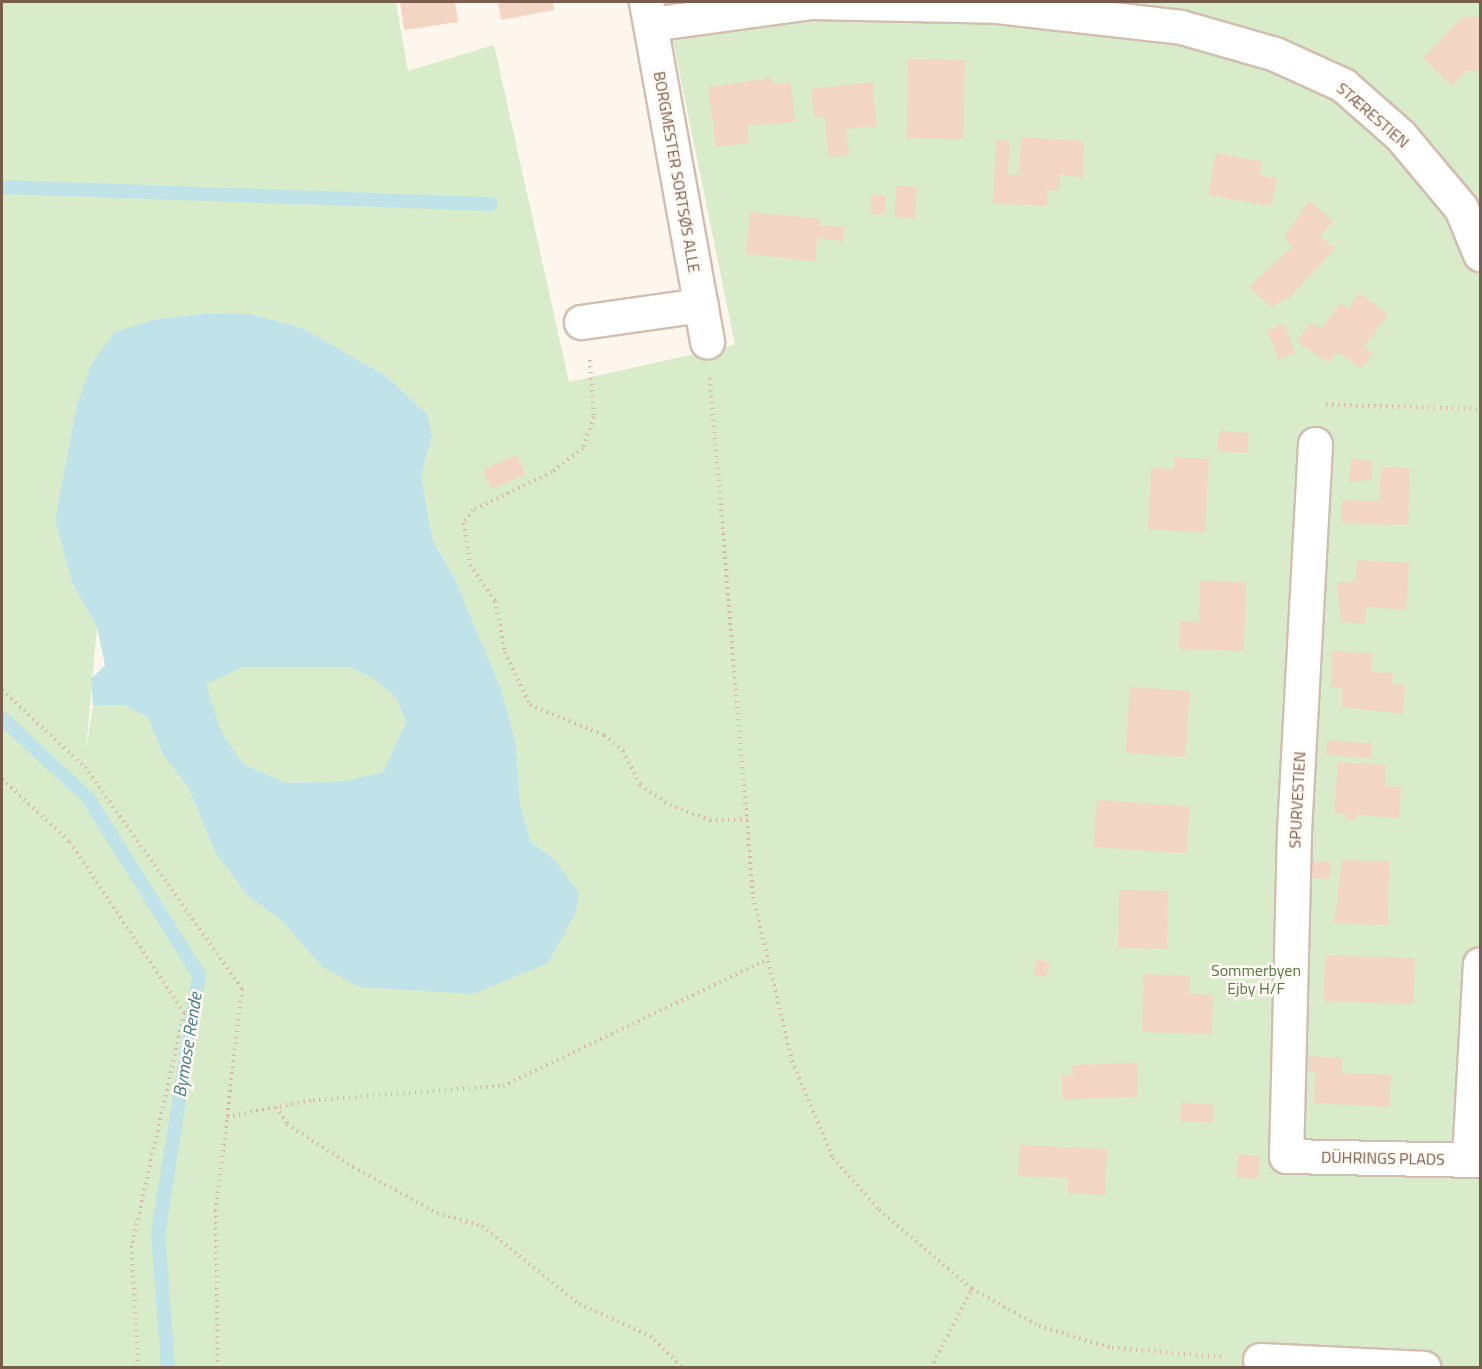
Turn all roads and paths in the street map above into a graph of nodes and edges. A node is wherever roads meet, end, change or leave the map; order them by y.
1 (649, 13) edge
2 (1480, 254) edge
3 (701, 305) junction
4 (581, 322) joint
5 (707, 342) joint
6 (1480, 409) edge
7 (1315, 444) joint
8 (2, 690) edge
9 (2, 779) edge
10 (747, 819) junction
11 (768, 959) junction
12 (1480, 964) edge
13 (276, 1107) junction
14 (227, 1117) junction
15 (1286, 1156) joint
16 (1475, 1159) edge
17 (972, 1289) junction
18 (1260, 1360) joint
19 (138, 1368) edge
20 (218, 1368) edge
21 (684, 1368) edge
22 (931, 1368) edge
23 (1424, 1368) edge

1 - 2 lane, STÆRESTIEN
1 - 3 lane, BORGMESTER SORTSØS ALLE
3 - 4 lane
3 - 5 lane, BORGMESTER SORTSØS ALLE
4 - 10 path
5 - 10 path
6 - 7 path
7 - 15 lane, SPURVESTIEN
8 - 14 path
9 - 19 path
10 - 11 path
11 - 13 path
11 - 17 path
12 - 16 lane
13 - 14 path
13 - 21 path
14 - 20 path
15 - 16 lane, DÜHRINGS PLADS
17 - 18 path
17 - 22 path
18 - 23 lane

